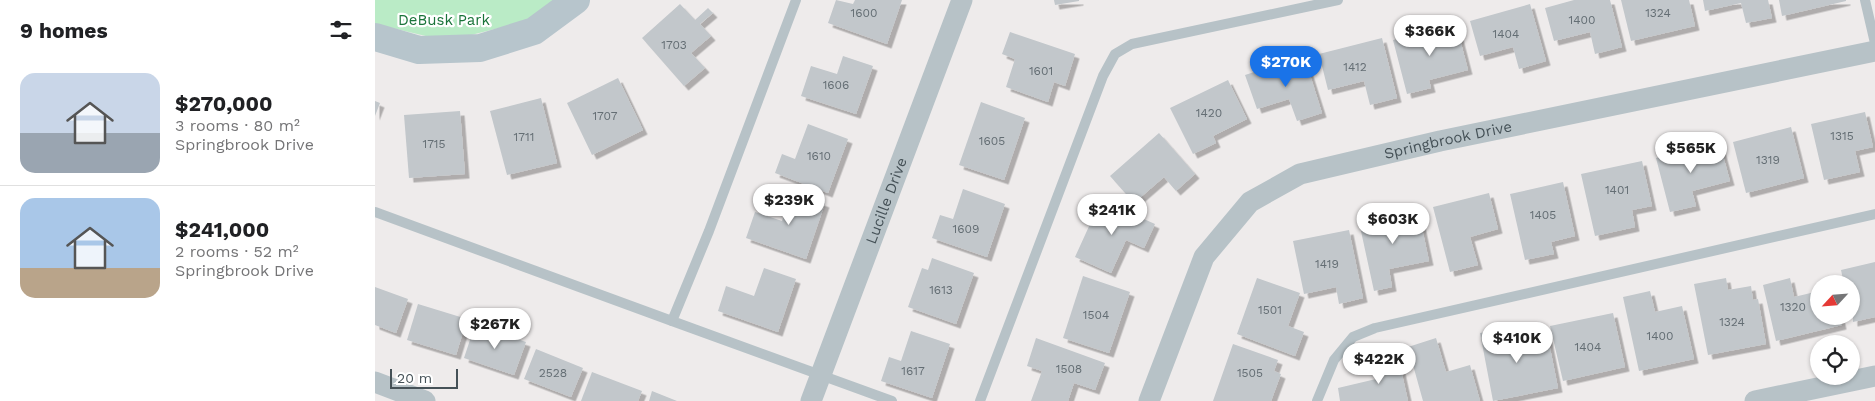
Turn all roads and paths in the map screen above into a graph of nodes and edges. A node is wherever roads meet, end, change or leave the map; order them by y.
1 (576, 0) edge
2 (796, 0) edge
3 (963, 0) edge
4 (1339, 0) edge
5 (1865, 0) edge
6 (375, 37) edge
7 (1875, 43) edge
8 (1875, 51) edge
9 (375, 212) edge
10 (1875, 214) edge
11 (672, 321) junction
12 (821, 375) junction
13 (1875, 376) edge
14 (375, 382) edge
15 (425, 401) edge
16 (811, 401) edge
17 (893, 401) edge
18 (980, 401) edge
19 (1149, 401) edge
20 (1317, 401) edge
21 (1755, 401) edge

1 - 6 street
2 - 11 lane
3 - 12 street, Lucille Drive
4 - 18 lane
5 - 7 lane
8 - 19 street, Springbrook Drive
9 - 11 lane
10 - 20 lane
11 - 12 lane
12 - 16 street, Lucille Drive
12 - 17 lane
13 - 21 street
14 - 15 street

